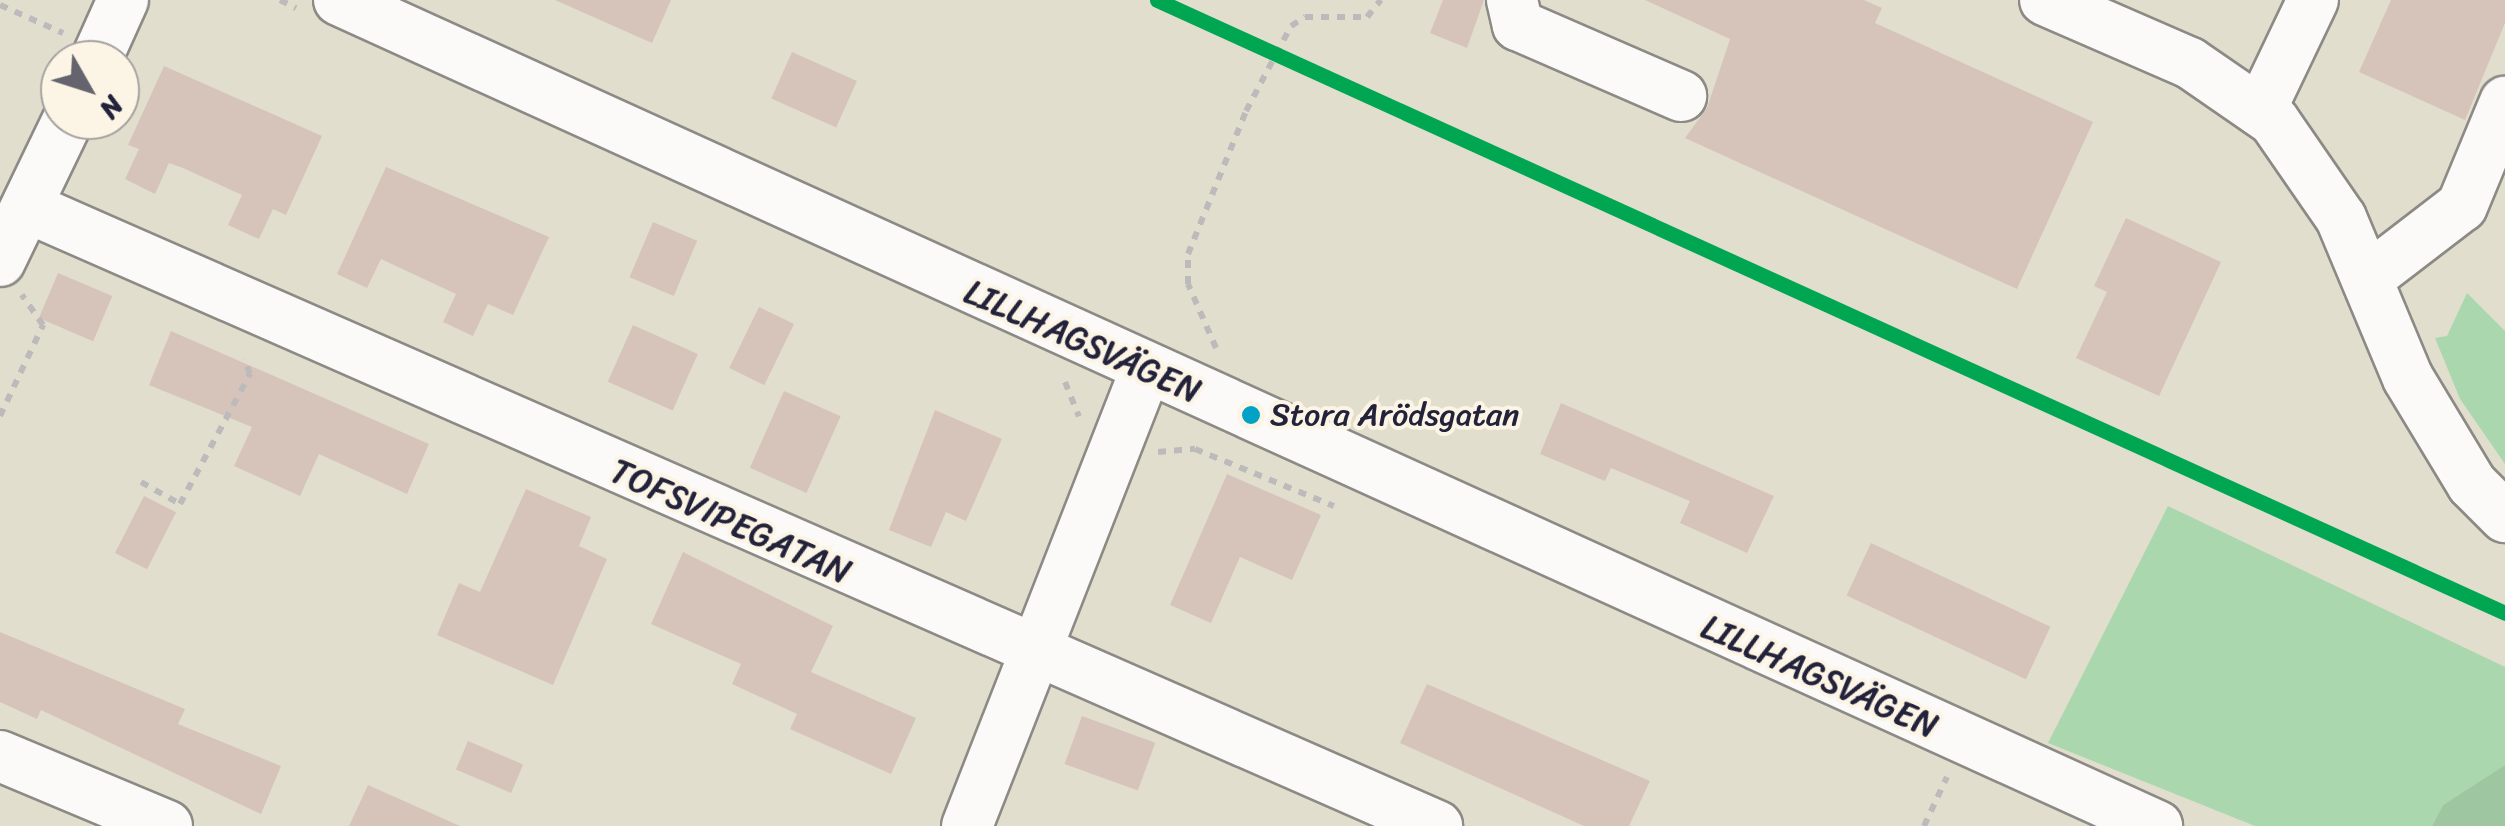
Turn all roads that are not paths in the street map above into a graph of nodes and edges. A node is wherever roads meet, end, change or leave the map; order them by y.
1 (123, 0) edge
2 (339, 0) edge
3 (1512, 0) edge
4 (2044, 0) edge
5 (2314, 0) edge
6 (105, 40) edge
7 (1681, 96) dead end
8 (2505, 102) edge
9 (2260, 111) junction
10 (59, 140) edge
11 (29, 208) junction
12 (5, 273) edge
13 (2368, 278) junction
14 (1146, 370) junction
15 (2505, 517) edge
16 (1028, 653) junction
17 (0, 756) edge
18 (167, 826) edge
19 (967, 826) edge
20 (1437, 826) edge
21 (2157, 826) edge

1 - 6 street
2 - 14 street, LILLHAGSVÄGEN
3 - 7 street
4 - 9 street
5 - 9 street
8 - 13 street
9 - 13 street
10 - 11 street
11 - 12 street
11 - 16 street, TOFSVIPEGATAN
13 - 15 street
14 - 16 street
14 - 21 street, LILLHAGSVÄGEN
16 - 19 street
16 - 20 street, TOFSVIPEGATAN
17 - 18 street

